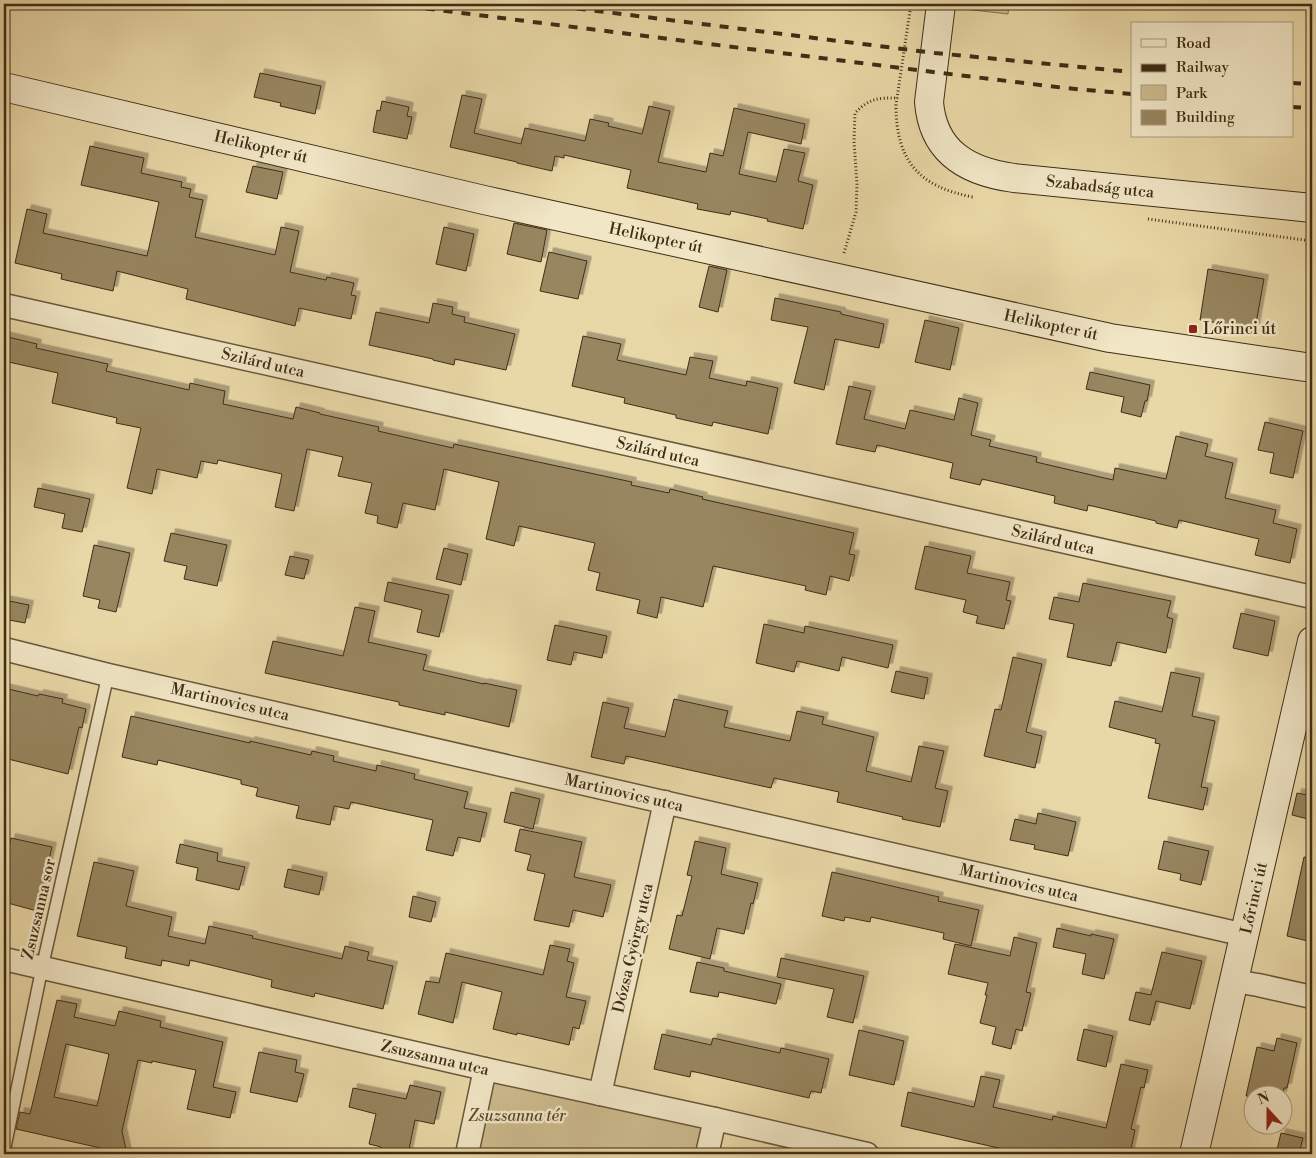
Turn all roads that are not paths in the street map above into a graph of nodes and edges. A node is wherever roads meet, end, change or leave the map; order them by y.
1 (941, 4) edge
2 (4, 87) edge
3 (1306, 210) edge
4 (4, 305) edge
5 (1312, 368) edge
6 (1312, 597) edge
7 (1312, 641) edge
8 (4, 649) edge
9 (108, 675) junction
10 (665, 802) junction
11 (1245, 934) junction
12 (4, 959) edge
13 (42, 968) junction
14 (1234, 981) junction
15 (1312, 997) edge
16 (485, 1069) junction
17 (600, 1094) junction
18 (715, 1119) junction
19 (4, 1152) edge
20 (466, 1154) edge
21 (707, 1154) edge
22 (867, 1154) edge
23 (1194, 1154) edge

1 - 3 street, Szabadság utca
2 - 5 street, Helikopter út
4 - 6 street, Szilárd utca
7 - 11 street, Lőrinci út
8 - 9 street, Martinovics utca
9 - 10 street, Martinovics utca
9 - 13 lane, Zsuzsanna sor
10 - 11 street, Martinovics utca
10 - 17 street, Dózsa György utca
11 - 14 street, Lőrinci út
12 - 13 street, Zsuzsanna utca
13 - 16 street, Zsuzsanna utca
13 - 19 lane, Zsuzsanna sor
14 - 15 street
14 - 23 street, Lőrinci út
16 - 17 street, Zsuzsanna utca
16 - 20 street
17 - 18 street, Zsuzsanna utca
18 - 21 street
18 - 22 street, Zsuzsanna utca

